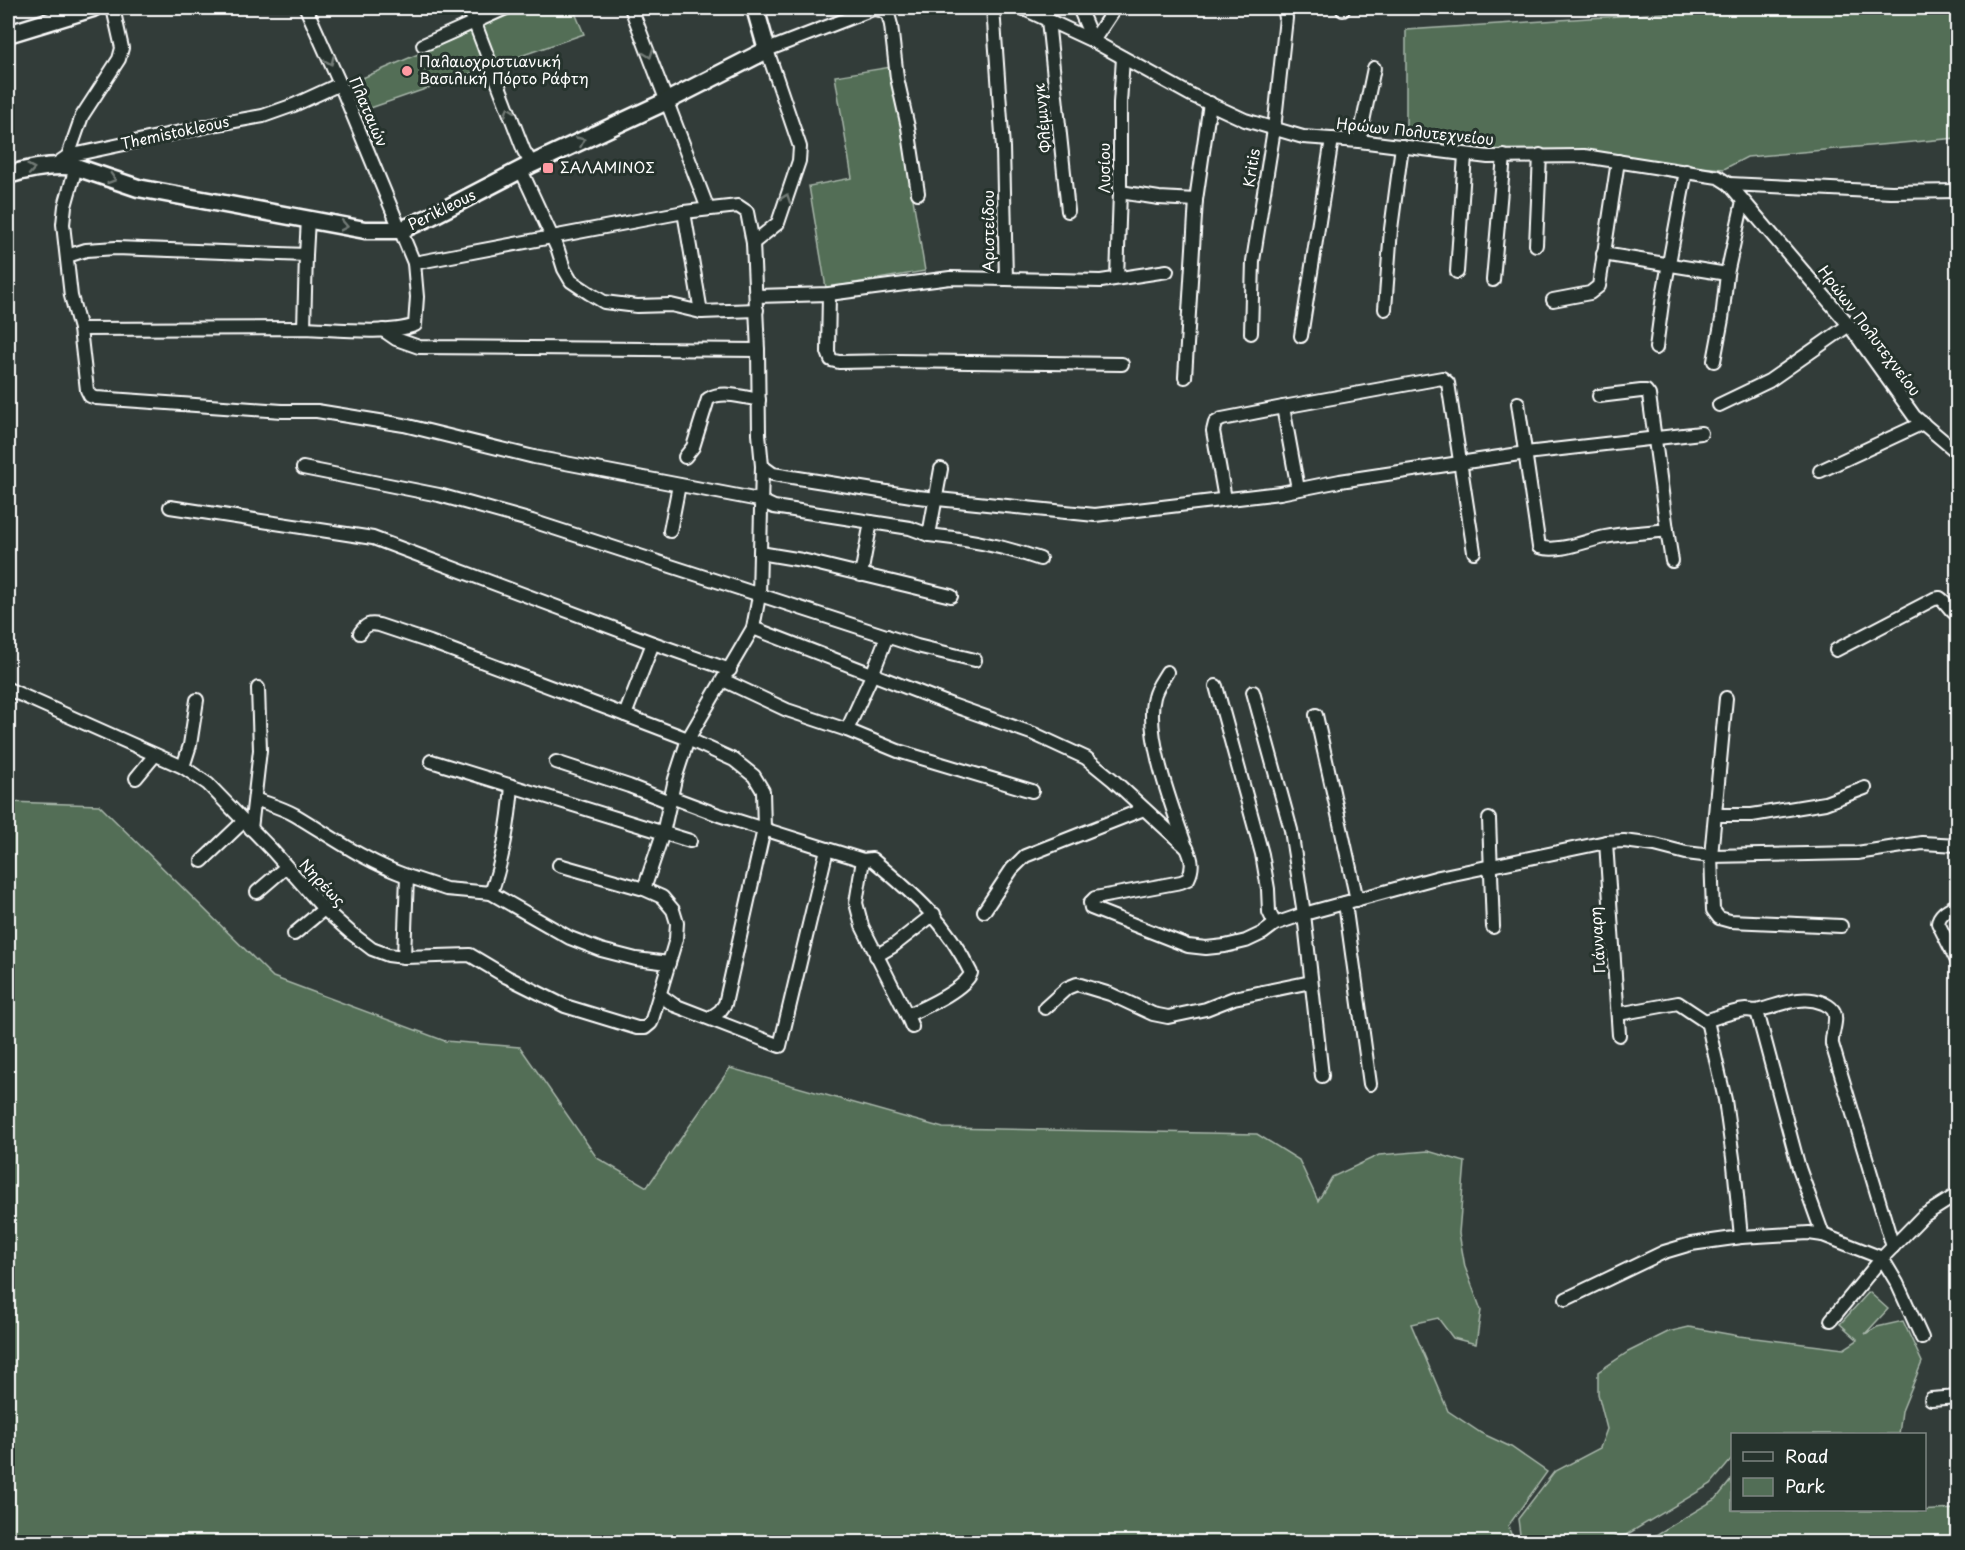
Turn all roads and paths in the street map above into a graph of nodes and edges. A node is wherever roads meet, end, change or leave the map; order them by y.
1 (93, 8) edge
2 (113, 8) edge
3 (306, 8) edge
4 (469, 8) edge
5 (506, 8) edge
6 (631, 8) edge
7 (755, 8) edge
8 (993, 8) edge
9 (1022, 8) edge
10 (1079, 8) edge
11 (1115, 8) edge
12 (1284, 8) edge
13 (1048, 20) junction
14 (476, 22) junction
15 (8, 34) edge
16 (1092, 41) junction
17 (423, 45) dead end
18 (767, 50) junction
19 (1123, 58) junction
20 (1374, 68) dead end
21 (340, 84) junction
22 (667, 101) junction
23 (1210, 103) junction
24 (1274, 129) junction
25 (1332, 139) junction
26 (1359, 141) junction
27 (1402, 146) junction
28 (1465, 155) junction
29 (1540, 155) junction
30 (1504, 156) junction
31 (1618, 161) junction
32 (66, 163) junction
33 (527, 167) junction
34 (1686, 171) junction
35 (8, 175) edge
36 (1729, 184) junction
37 (1120, 192) junction
38 (1958, 192) edge
39 (918, 193) dead end
40 (1196, 200) junction
41 (1743, 201) junction
42 (708, 209) junction
43 (684, 212) junction
44 (1068, 212) dead end
45 (308, 219) junction
46 (401, 230) junction
47 (553, 237) junction
48 (753, 243) junction
49 (1536, 245) dead end
50 (1603, 254) junction
51 (306, 255) junction
52 (68, 256) junction
53 (414, 263) junction
54 (1668, 265) junction
55 (1167, 271) dead end
56 (1457, 272) dead end
57 (1727, 274) junction
58 (1117, 278) junction
59 (1006, 279) junction
60 (1493, 280) dead end
61 (829, 294) junction
62 (757, 296) junction
63 (1553, 300) dead end
64 (1384, 309) dead end
65 (757, 310) junction
66 (701, 312) junction
67 (1849, 325) junction
68 (304, 328) junction
69 (80, 329) junction
70 (383, 330) junction
71 (1251, 333) dead end
72 (1301, 336) dead end
73 (1656, 348) dead end
74 (758, 350) junction
75 (1714, 361) dead end
76 (1122, 364) dead end
77 (1185, 377) dead end
78 (1599, 396) dead end
79 (759, 400) junction
80 (1518, 403) dead end
81 (1719, 405) dead end
82 (1283, 407) junction
83 (1923, 423) junction
84 (1701, 433) dead end
85 (1654, 438) junction
86 (1526, 453) junction
87 (1958, 453) edge
88 (685, 456) dead end
89 (1460, 464) junction
90 (762, 466) junction
91 (303, 468) dead end
92 (941, 469) dead end
93 (1820, 471) dead end
94 (679, 485) junction
95 (1298, 489) junction
96 (934, 499) junction
97 (1225, 499) junction
98 (759, 500) junction
99 (170, 507) dead end
100 (871, 522) junction
101 (1667, 530) junction
102 (670, 531) dead end
103 (929, 535) junction
104 (1474, 552) dead end
105 (760, 553) junction
106 (1040, 559) dead end
107 (1672, 561) dead end
108 (861, 575) junction
109 (759, 596) junction
110 (951, 596) dead end
111 (1958, 615) edge
112 (753, 628) junction
113 (360, 633) dead end
114 (887, 636) junction
115 (653, 643) junction
116 (1836, 650) dead end
117 (975, 660) dead end
118 (1167, 672) dead end
119 (727, 675) junction
120 (872, 675) junction
121 (1216, 686) dead end
122 (258, 688) dead end
123 (8, 689) edge
124 (1253, 692) dead end
125 (1726, 698) dead end
126 (197, 700) dead end
127 (626, 715) junction
128 (1316, 715) dead end
129 (847, 730) junction
130 (688, 739) junction
131 (155, 755) junction
132 (432, 761) dead end
133 (556, 762) dead end
134 (183, 767) junction
135 (136, 778) dead end
136 (512, 786) junction
137 (1865, 788) dead end
138 (1032, 791) dead end
139 (255, 799) junction
140 (671, 800) junction
141 (1144, 809) junction
142 (1714, 815) junction
143 (1489, 819) dead end
144 (248, 825) junction
145 (764, 829) junction
146 (663, 833) junction
147 (690, 841) dead end
148 (1606, 842) junction
149 (1958, 845) edge
150 (1187, 848) junction
151 (827, 849) junction
152 (1711, 856) junction
153 (863, 860) junction
154 (202, 861) dead end
155 (559, 865) dead end
156 (1489, 866) junction
157 (286, 867) junction
158 (407, 876) junction
159 (644, 890) junction
160 (257, 892) dead end
161 (491, 892) junction
162 (1351, 902) junction
163 (1958, 904) edge
164 (324, 909) junction
165 (984, 911) dead end
166 (934, 914) junction
167 (1304, 914) junction
168 (1275, 924) junction
169 (1841, 926) dead end
170 (1493, 927) dead end
171 (294, 934) dead end
172 (876, 956) junction
173 (404, 957) junction
174 (669, 963) junction
175 (1958, 963) edge
176 (1311, 982) junction
177 (660, 995) junction
178 (1045, 1008) dead end
179 (1757, 1011) junction
180 (906, 1013) junction
181 (1618, 1014) junction
182 (710, 1018) junction
183 (1705, 1021) junction
184 (912, 1028) dead end
185 (1619, 1035) dead end
186 (1322, 1076) dead end
187 (1370, 1084) dead end
188 (1958, 1194) edge
189 (1823, 1235) junction
190 (1741, 1237) junction
191 (1893, 1247) junction
192 (1882, 1258) junction
193 (1566, 1299) dead end
194 (1831, 1320) dead end
195 (1922, 1338) dead end
196 (1958, 1397) edge
197 (1931, 1399) dead end

1 - 15 main road
2 - 32 street
3 -> 21 street, Πλαταιών
4 - 14 street
5 - 14 street
6 -> 22 street
7 - 18 main road
8 - 59 street, Αριστείδου
9 - 13 street, Ηρώων Πολυτεχνείου
10 - 16 street
11 - 16 street
12 - 24 street, Kritis
13 - 16 street, Ηρώων Πολυτεχνείου
13 - 44 street, Φλέμινγκ
14 - 17 street
33 -> 14 street
16 - 19 street, Ηρώων Πολυτεχνείου
18 - 22 main road, Perikleous
18 - 39 street
48 -> 18 street
19 - 23 street, Ηρώων Πολυτεχνείου
19 - 37 street, Λυσίου
20 - 26 street
21 - 32 street, Themistokleous
21 - 46 street, Πλαταιών
33 -> 22 main road, Perikleous
22 - 42 street
23 - 24 street, Ηρώων Πολυτεχνείου
23 - 40 street
24 - 25 street, Ηρώων Πολυτεχνείου
24 - 71 street, Kritis
25 - 26 street, Ηρώων Πολυτεχνείου
25 - 72 street
26 - 27 street, Ηρώων Πολυτεχνείου
27 - 28 street, Ηρώων Πολυτεχνείου
27 - 64 street
28 - 30 street, Ηρώων Πολυτεχνείου
28 - 56 street
29 - 30 street, Ηρώων Πολυτεχνείου
29 - 31 street, Ηρώων Πολυτεχνείου
29 - 49 street
30 - 60 street
31 - 34 street, Ηρώων Πολυτεχνείου
31 - 50 street
35 -> 32 main road, Themistokleous
32 -> 45 main road, Perikleous
32 - 52 street
33 - 46 main road, Perikleous
33 - 47 street
34 - 36 street, Ηρώων Πολυτεχνείου
34 - 54 street
36 - 38 street
36 - 41 street, Ηρώων Πολυτεχνείου
37 - 40 street
37 - 58 street, Λυσίου
40 - 77 street
41 - 57 street
41 - 67 street, Ηρώων Πολυτεχνείου
42 - 43 street
42 - 48 street
43 - 47 street
43 - 66 street
45 -> 46 main road, Perikleous
45 - 51 street
46 - 53 street, Πλαταιών
47 - 53 street
47 - 66 street
48 - 62 street
50 - 54 street
50 - 63 street
51 - 52 street
51 - 68 street
52 - 69 street
53 - 70 street, Πλαταιών
54 - 57 street
54 - 73 street
55 - 58 street
57 - 75 street
58 - 59 street
59 - 61 street, Αριστείδου
61 - 62 street, Αριστείδου
61 - 76 street
62 - 65 street
65 - 66 street
65 - 74 street
67 - 81 street
67 - 83 street, Ηρώων Πολυτεχνείου
68 - 69 street
68 - 70 street
69 - 94 street
70 - 74 street
74 - 79 street
78 - 85 street
79 - 88 street
79 - 90 street
80 - 86 street
82 - 89 street
82 - 95 street
82 - 97 street
83 - 87 street, Ηρώων Πολυτεχνείου
83 - 93 street
84 - 85 street
85 - 86 street
85 - 101 street
86 - 89 street
86 - 101 street
89 - 95 street
89 - 104 street
90 - 96 street
90 - 98 street
91 - 109 street
92 - 96 street
94 - 98 street
94 - 102 street
95 - 97 street
96 - 97 street
96 - 103 street
98 - 100 street
98 - 105 street
99 - 115 street
100 - 103 street
100 - 108 street
101 - 107 street
103 - 106 street
105 - 108 street
105 - 109 street
108 - 110 street
109 - 112 street
109 - 114 street
111 - 116 street
112 - 119 street
112 - 120 street
113 - 127 street
114 - 117 street
114 - 120 street
115 - 119 street
115 - 127 street
118 - 150 street
119 - 129 street
119 - 130 street
120 - 129 street
120 - 141 street
121 - 168 street
122 - 139 street
123 - 131 street, Νηρέως
124 - 167 street
125 - 142 street
126 - 134 street
127 - 130 street
128 - 162 street
129 - 138 street
130 - 140 street
130 - 145 street
131 - 134 street, Νηρέως
131 - 135 street
132 - 136 street
133 - 140 street
134 - 144 street, Νηρέως
136 - 146 street
136 - 161 street
137 - 142 street
139 - 144 street
139 - 158 street
140 - 145 street
140 - 146 street
141 - 150 street
141 - 165 street
142 - 152 street
143 - 156 street
144 - 154 street
144 - 157 street, Νηρέως
145 - 151 street
145 - 182 street
146 - 147 street
146 - 159 street
148 - 152 street
148 - 156 street
148 - 181 street, Γιάνναρη
149 - 152 street
150 - 168 street
151 - 153 street
151 - 182 street
152 - 169 street
153 - 166 street
153 - 172 street
155 - 159 street
156 - 162 street
156 - 170 street
157 - 160 street
157 - 164 street, Νηρέως
158 - 161 street
158 - 173 street
159 - 174 street
161 - 174 street
162 - 167 street
162 - 187 street
163 - 175 street
164 - 171 street
164 - 173 street, Νηρέως
166 - 172 street
166 - 180 street
167 - 168 street
167 - 176 street
172 - 180 street
173 - 177 street, Νηρέως
174 - 177 street
176 - 178 street
176 - 186 street
177 - 182 street
179 - 183 street
179 - 189 street
179 - 191 street
180 - 184 street
181 - 183 street
181 - 185 street, Γιάνναρη
183 - 190 street
188 - 191 street
189 - 190 street
189 - 192 street
190 - 193 street
191 - 192 street
192 - 194 street
192 - 195 street
196 - 197 street

